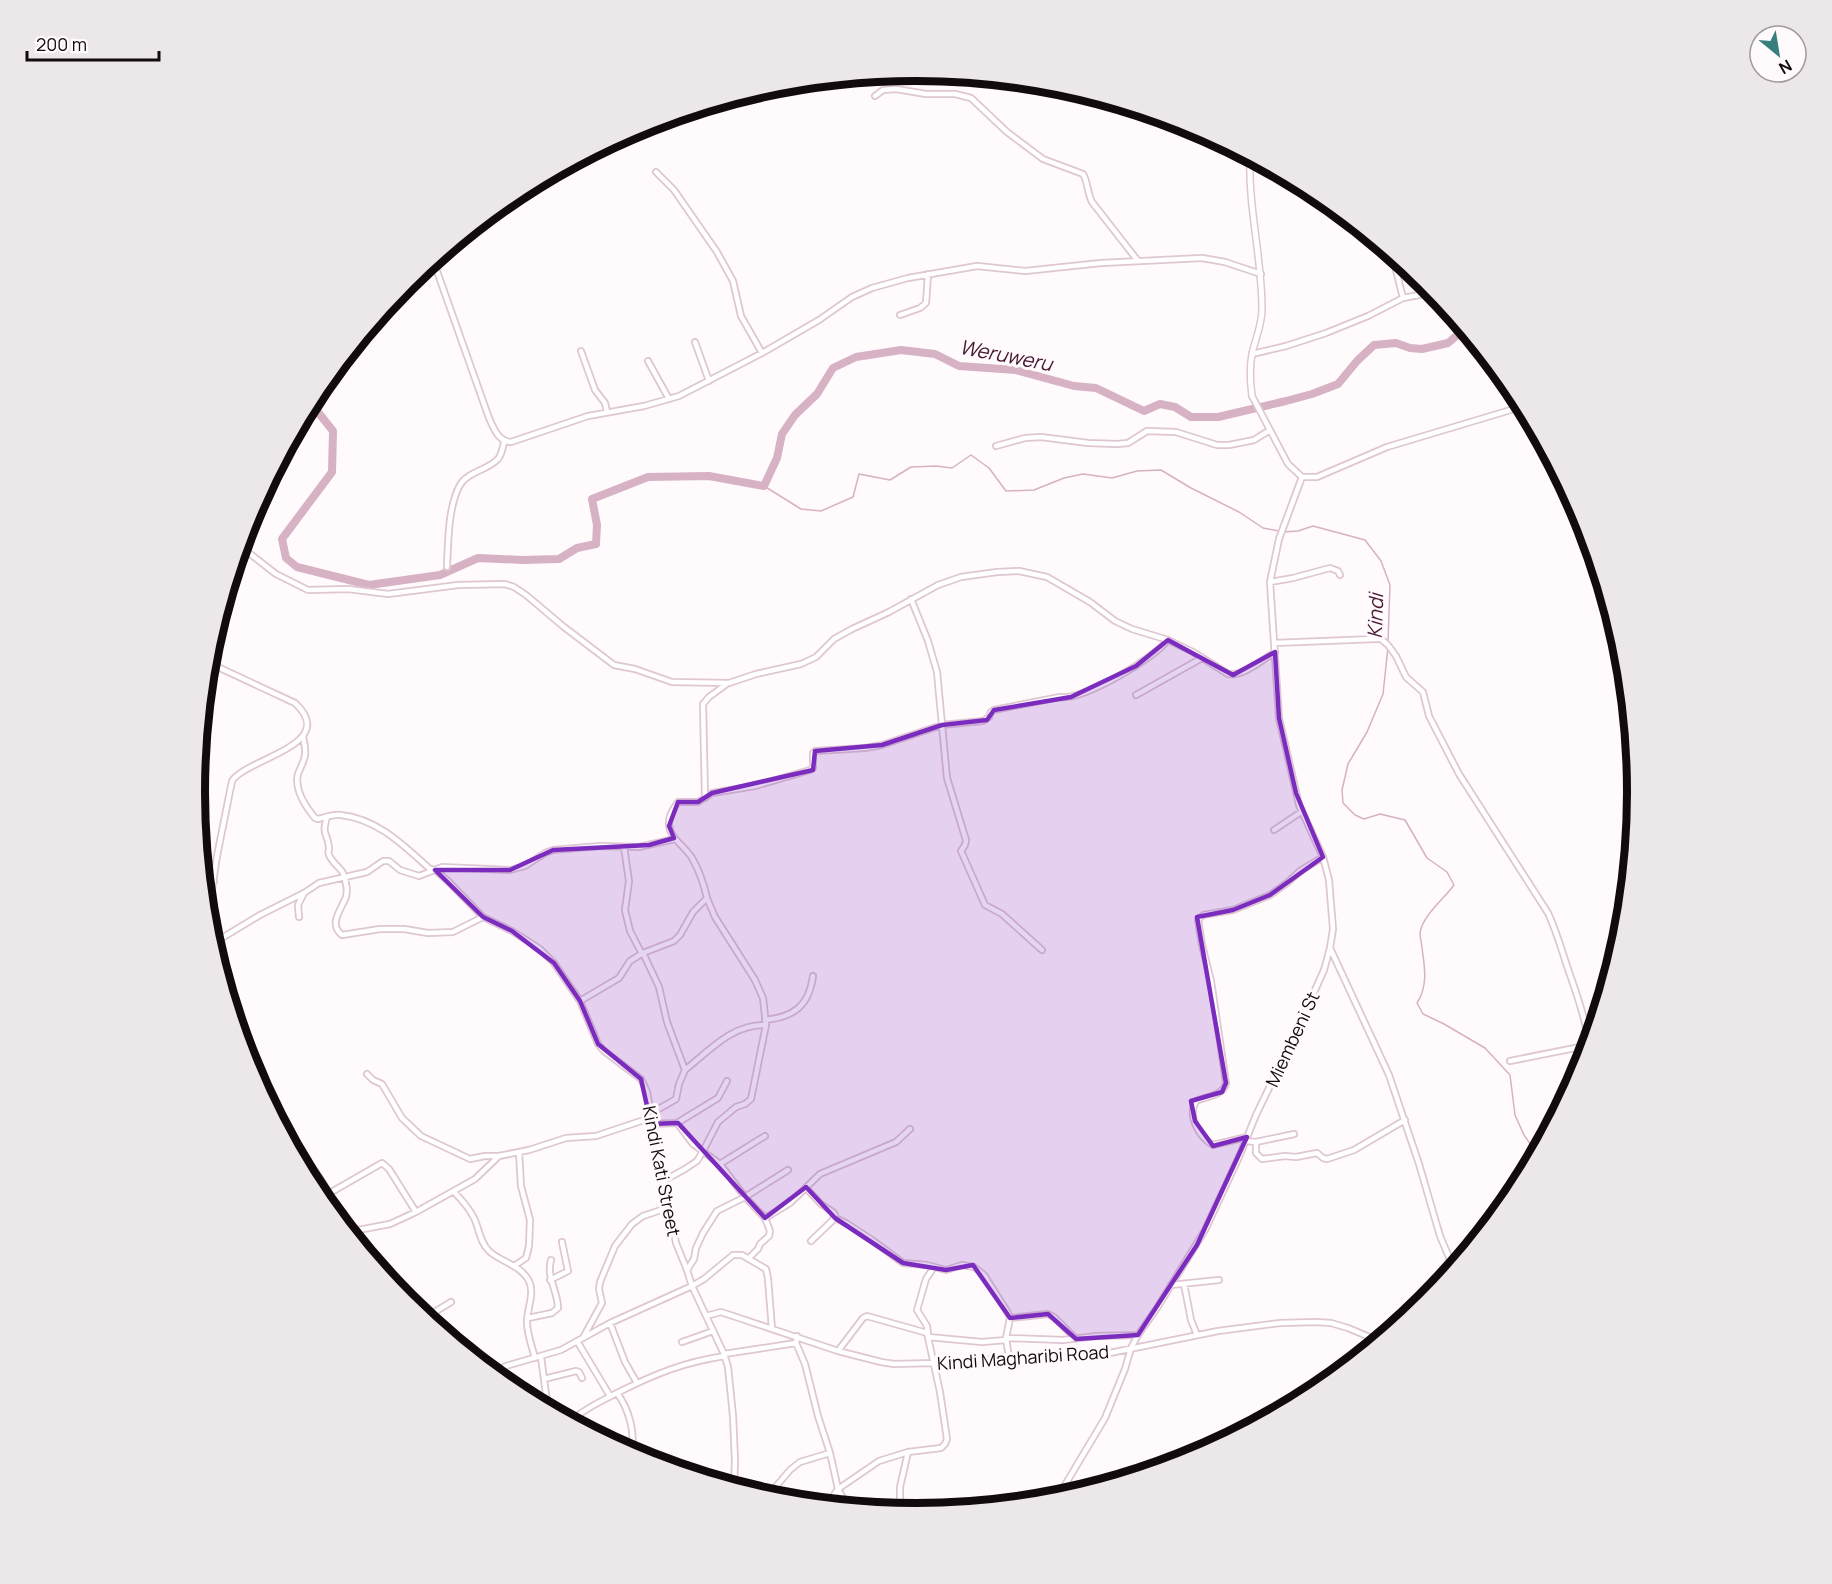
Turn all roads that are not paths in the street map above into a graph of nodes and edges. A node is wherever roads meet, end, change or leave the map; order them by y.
1 (875, 96) dead end
2 (1250, 164) edge
3 (656, 172) dead end
4 (1138, 261) junction
5 (1395, 267) edge
6 (436, 268) edge
7 (928, 274) junction
8 (1261, 274) junction
9 (1424, 294) edge
10 (1403, 298) junction
11 (900, 315) dead end
12 (695, 342) dead end
13 (580, 351) dead end
14 (762, 353) junction
15 (1252, 354) junction
16 (648, 361) dead end
17 (710, 381) junction
18 (1252, 396) joint
19 (669, 399) junction
20 (1514, 409) edge
21 (607, 412) junction
22 (1270, 430) junction
23 (504, 442) junction
24 (996, 447) dead end
25 (1302, 477) junction
26 (247, 552) edge
27 (447, 567) dead end
28 (1340, 576) dead end
29 (1270, 582) junction
30 (911, 599) junction
31 (1168, 640) junction
32 (1274, 643) junction
33 (1275, 652) junction
34 (1202, 658) junction
35 (217, 666) edge
36 (729, 683) junction
37 (1136, 695) dead end
38 (942, 725) junction
39 (303, 736) junction
40 (705, 798) junction
41 (1301, 812) junction
42 (327, 817) junction
43 (1274, 830) dead end
44 (675, 839) junction
45 (624, 847) junction
46 (1323, 857) junction
47 (435, 870) junction
48 (346, 878) junction
49 (214, 881) junction
50 (211, 882) edge
51 (212, 891) edge
52 (304, 893) junction
53 (707, 898) junction
54 (299, 917) dead end
55 (483, 918) junction
56 (221, 939) edge
57 (1330, 948) junction
58 (1042, 950) dead end
59 (643, 953) junction
60 (813, 976) dead end
61 (580, 1001) junction
62 (766, 1023) junction
63 (1587, 1027) edge
64 (1579, 1047) edge
65 (1510, 1061) dead end
66 (685, 1070) junction
67 (367, 1074) dead end
68 (727, 1081) dead end
69 (650, 1116) junction
70 (1405, 1120) junction
71 (677, 1123) junction
72 (651, 1124) junction
73 (910, 1129) dead end
74 (1294, 1134) dead end
75 (765, 1136) dead end
76 (1246, 1139) junction
77 (1256, 1142) junction
78 (703, 1151) junction
79 (519, 1152) junction
80 (499, 1156) junction
81 (720, 1164) junction
82 (788, 1170) dead end
83 (665, 1180) junction
84 (806, 1188) junction
85 (454, 1192) junction
86 (329, 1193) edge
87 (745, 1197) junction
88 (669, 1207) junction
89 (417, 1212) junction
90 (765, 1218) junction
91 (835, 1218) junction
92 (356, 1230) edge
93 (811, 1241) dead end
94 (562, 1242) dead end
95 (749, 1258) junction
96 (551, 1260) dead end
97 (1451, 1261) edge
98 (514, 1266) junction
99 (934, 1267) junction
100 (687, 1270) junction
101 (550, 1280) junction
102 (1219, 1280) dead end
103 (1184, 1284) junction
104 (1171, 1285) junction
105 (692, 1286) junction
106 (451, 1302) dead end
107 (433, 1313) edge
108 (706, 1316) junction
109 (528, 1318) junction
110 (1010, 1318) junction
111 (610, 1323) junction
112 (772, 1329) junction
113 (713, 1331) junction
114 (1138, 1335) junction
115 (1197, 1335) junction
116 (796, 1336) junction
117 (928, 1336) junction
118 (583, 1337) junction
119 (1372, 1338) edge
120 (1006, 1339) junction
121 (1076, 1339) junction
122 (577, 1341) junction
123 (682, 1342) dead end
124 (796, 1343) junction
125 (1131, 1348) junction
126 (838, 1351) junction
127 (725, 1355) junction
128 (541, 1357) junction
129 (534, 1358) junction
130 (1009, 1358) junction
131 (933, 1364) junction
132 (501, 1369) edge
133 (582, 1378) dead end
134 (544, 1380) junction
135 (637, 1383) junction
136 (617, 1393) junction
137 (610, 1396) junction
138 (547, 1399) edge
139 (576, 1416) edge
140 (632, 1444) edge
141 (908, 1452) junction
142 (830, 1453) junction
143 (734, 1480) edge
144 (1064, 1487) edge
145 (774, 1488) edge
146 (838, 1489) junction
147 (831, 1498) edge
148 (843, 1499) edge
149 (900, 1502) edge

1 - 4 street
2 - 8 street
3 - 14 street
4 - 7 street
4 - 8 street
5 - 10 street
6 - 23 street
7 - 11 street
7 - 14 street
8 - 15 street
9 - 10 street
10 - 15 street
12 - 17 street
13 - 21 street
14 - 17 street
15 - 18 street
16 - 19 street
17 - 19 street
18 - 22 street
19 - 21 street
20 - 25 street
21 - 23 street
22 - 24 street
22 - 25 street
23 - 27 street
25 - 29 street, Miembeni St
26 - 36 street
28 - 29 street
29 - 32 street, Miembeni St
30 - 31 street
30 - 36 street
30 - 38 street
31 - 34 street
31 - 38 street
32 - 33 street, Miembeni St
32 - 63 street
33 - 34 street
33 - 41 street, Miembeni St
34 - 37 street
35 - 39 street
36 - 40 street
38 - 40 street
38 - 58 street
39 - 42 street
39 - 49 street
40 - 44 street
41 - 43 street
41 - 46 street, Miembeni St
42 - 47 street
42 - 48 street
44 - 45 street
44 - 53 street
45 - 47 street
45 - 59 street
46 - 57 street, Miembeni St
46 - 76 street
47 - 48 street
47 - 55 street
48 - 52 street
48 - 55 street
49 - 50 street
49 - 51 street
52 - 54 street
52 - 56 street
53 - 59 street
53 - 62 street
55 - 61 street, Kindi Kati Street
57 - 70 street
57 - 76 street, Miembeni St
59 - 61 street
59 - 66 street
60 - 62 street
61 - 69 street, Kindi Kati Street
62 - 66 street
62 - 78 street
64 - 65 street
66 - 69 street
67 - 80 street
68 - 71 street
69 - 72 street, Kindi Kati Street
69 - 79 street
70 - 77 street
70 - 97 street
71 - 72 street
71 - 78 street
72 - 83 street, Kindi Kati Street
73 - 84 street
74 - 77 street
75 - 81 street
76 - 77 street
76 - 104 street, Miembeni St
78 - 81 street
78 - 83 street
79 - 80 street
79 - 98 street
80 - 85 street
81 - 87 street
82 - 87 street
83 - 88 street, Kindi Kati Street
84 - 90 street
84 - 91 street
85 - 89 street
85 - 98 street
86 - 89 street
87 - 90 street
87 - 100 street
88 - 100 street, Kindi Kati Street
88 - 118 street
89 - 92 street
90 - 95 street
91 - 93 street
91 - 99 street
94 - 101 street
95 - 105 street
95 - 112 street
96 - 101 street
98 - 109 street
99 - 110 street
99 - 117 street
100 - 105 street, Kindi Kati Street
101 - 109 street
102 - 103 street
103 - 104 street
103 - 115 street
104 - 114 street, Miembeni St
105 - 108 street, Kindi Kati Street
105 - 111 street
106 - 107 street
108 - 112 street, Kindi Magharibi Road
108 - 113 street, Kindi Kati Street
109 - 129 street
110 - 120 street
110 - 121 street
111 - 118 street
111 - 135 street
112 - 116 street, Kindi Magharibi Road
113 - 123 street
113 - 127 street, Kindi Kati Street
114 - 121 street
114 - 125 street, Miembeni St
115 - 119 street, Kindi Magharibi Road
115 - 125 street, Kindi Magharibi Road
116 - 124 street
116 - 126 street, Kindi Magharibi Road
117 - 120 street
117 - 126 street
117 - 131 street
118 - 122 street
120 - 121 street
120 - 130 street
122 - 128 street
122 - 137 street
124 - 127 street
124 - 142 street
125 - 130 street, Kindi Magharibi Road
125 - 144 street, Miembeni St
126 - 131 street, Kindi Magharibi Road
127 - 135 street
127 - 143 street, Kindi Kati Street
128 - 129 street
128 - 134 street
129 - 132 street
130 - 131 street, Kindi Magharibi Road
131 - 141 street
133 - 134 street
134 - 138 street
135 - 136 street
136 - 137 street
136 - 140 street
137 - 139 street
141 - 146 street
141 - 149 street
142 - 145 street
142 - 146 street
146 - 147 street
146 - 148 street

